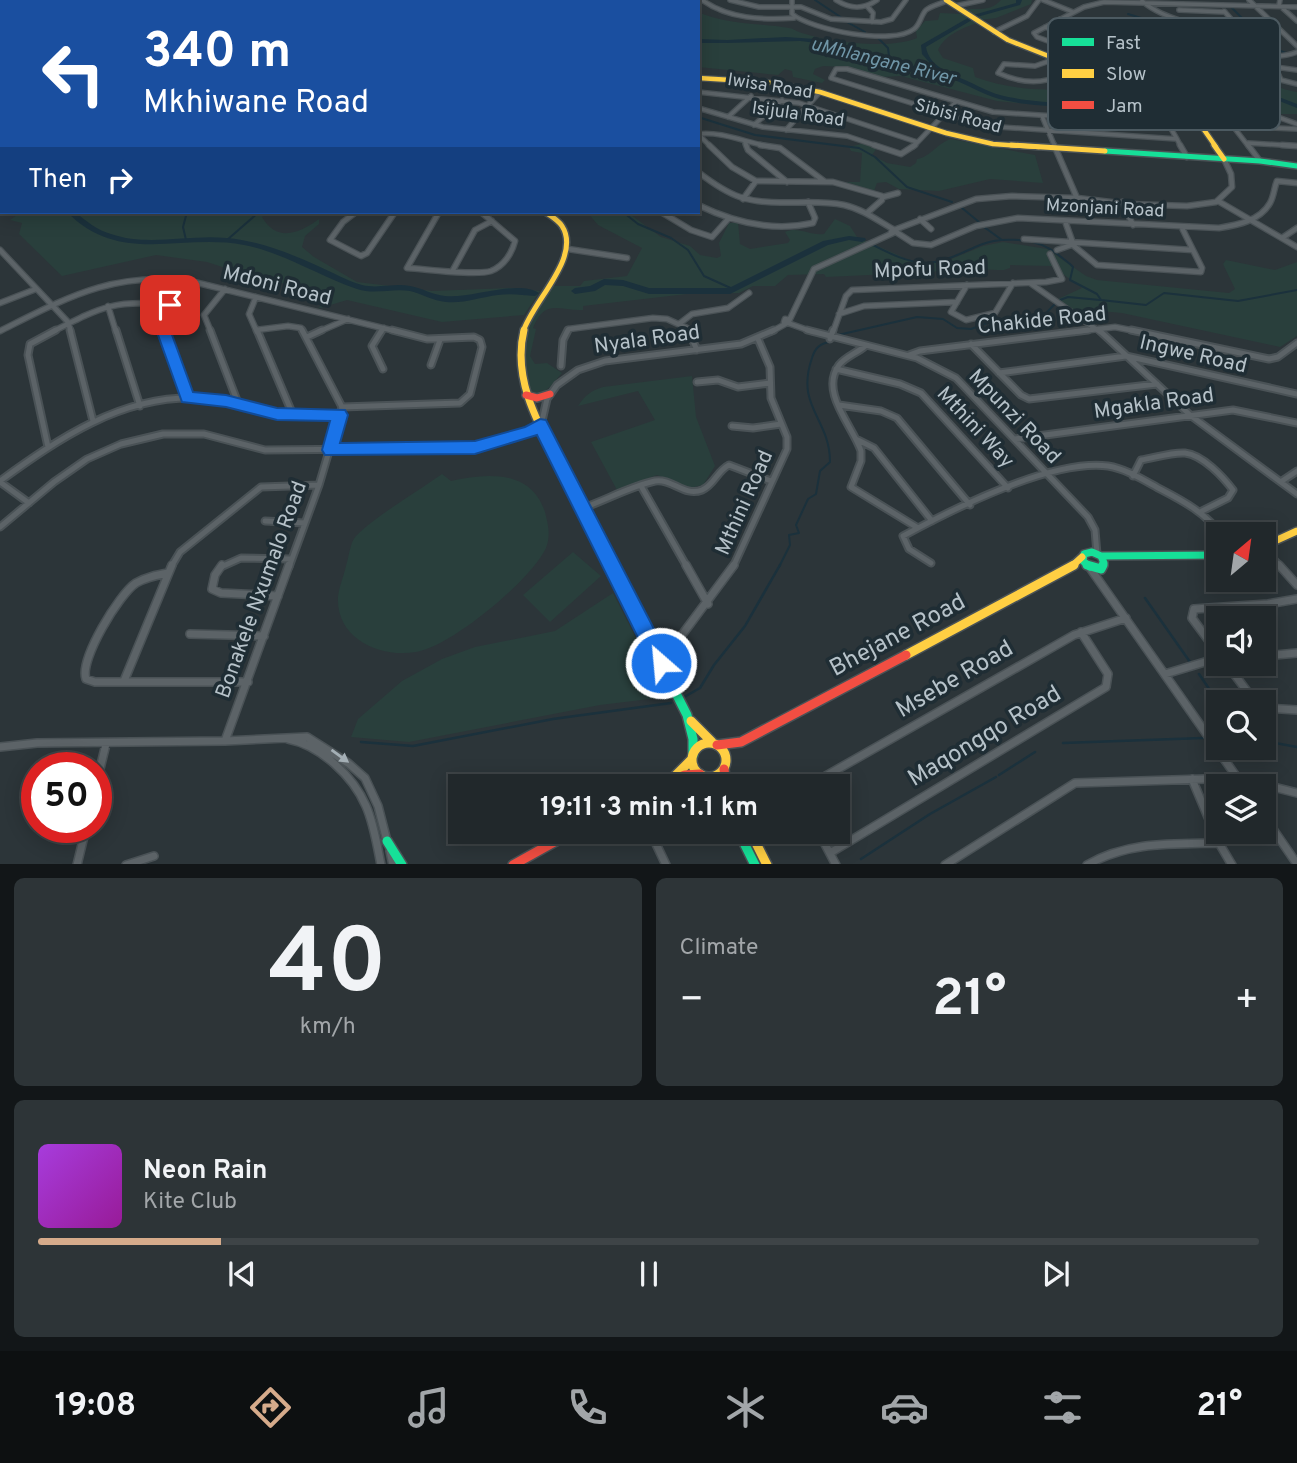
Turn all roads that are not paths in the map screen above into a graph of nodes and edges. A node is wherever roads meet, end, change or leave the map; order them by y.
1 (730, 0) edge
2 (792, 0) edge
3 (836, 0) edge
4 (875, 0) edge
5 (906, 0) edge
6 (946, 0) edge
7 (983, 0) edge
8 (1041, 0) edge
9 (1250, 0) edge
10 (1280, 0) edge
11 (924, 1) edge
12 (1142, 1) edge
13 (701, 2) edge
14 (791, 6) junction
15 (867, 6) junction
16 (932, 6) junction
17 (955, 6) junction
18 (1220, 6) junction
19 (1255, 7) junction
20 (1282, 7) junction
21 (1297, 7) edge
22 (1179, 10) dead end
23 (1073, 12) junction
24 (1225, 12) junction
25 (794, 18) junction
26 (1062, 18) edge
27 (1176, 18) edge
28 (1230, 18) edge
29 (1268, 18) edge
30 (1296, 19) edge
31 (872, 22) junction
32 (1048, 25) edge
33 (1045, 27) junction
34 (1048, 28) edge
35 (1280, 29) edge
36 (994, 32) junction
37 (1048, 40) edge
38 (1296, 43) edge
39 (1048, 56) edge
40 (1048, 61) edge
41 (1280, 77) edge
42 (700, 78) edge
43 (1048, 79) edge
44 (1297, 84) edge
45 (700, 92) edge
46 (820, 92) junction
47 (751, 96) junction
48 (782, 100) junction
49 (955, 103) junction
50 (810, 106) junction
51 (700, 109) edge
52 (943, 115) junction
53 (1042, 116) junction
54 (1048, 116) edge
55 (728, 117) junction
56 (1280, 119) edge
57 (754, 125) junction
58 (1297, 127) edge
59 (930, 128) junction
60 (786, 130) junction
61 (1048, 130) edge
62 (1172, 130) edge
63 (1204, 130) edge
64 (1238, 130) edge
65 (1049, 132) junction
66 (700, 134) edge
67 (700, 136) edge
68 (1177, 139) junction
69 (917, 142) junction
70 (745, 143) junction
71 (1248, 143) junction
72 (1297, 146) edge
73 (1056, 149) junction
74 (1187, 157) junction
75 (1224, 159) junction
76 (1260, 161) junction
77 (1297, 166) edge
78 (700, 174) edge
79 (755, 181) junction
80 (824, 181) junction
81 (787, 182) junction
82 (1297, 183) edge
83 (898, 193) dead end
84 (883, 197) junction
85 (1075, 198) junction
86 (743, 199) junction
87 (1086, 200) joint
88 (1218, 201) junction
89 (808, 202) junction
90 (1122, 202) junction
91 (700, 206) edge
92 (867, 213) junction
93 (354, 214) edge
94 (394, 214) edge
95 (438, 214) edge
96 (484, 214) edge
97 (547, 214) edge
98 (664, 214) edge
99 (729, 219) junction
100 (920, 219) junction
101 (492, 220) junction
102 (1251, 220) junction
103 (1065, 221) junction
104 (1133, 225) junction
105 (1182, 228) junction
106 (1297, 228) edge
107 (931, 229) dead end
108 (892, 232) junction
109 (1282, 238) junction
110 (1024, 239) dead end
111 (1073, 243) junction
112 (1297, 247) edge
113 (568, 249) junction
114 (0, 250) edge
115 (1057, 250) dead end
116 (1192, 250) junction
117 (1050, 254) dead end
118 (627, 258) dead end
119 (453, 270) junction
120 (1062, 278) joint
121 (194, 282) junction
122 (1013, 283) junction
123 (1030, 283) junction
124 (967, 285) junction
125 (36, 289) junction
126 (225, 289) junction
127 (749, 293) dead end
128 (256, 297) junction
129 (957, 302) junction
130 (0, 303) edge
131 (52, 305) junction
132 (170, 305) junction
133 (108, 306) junction
134 (839, 314) junction
135 (348, 319) junction
136 (68, 322) junction
137 (787, 322) junction
138 (679, 324) junction
139 (384, 328) junction
140 (778, 328) joint
141 (1096, 328) junction
142 (0, 331) edge
143 (256, 331) junction
144 (307, 337) junction
145 (758, 339) junction
146 (830, 339) junction
147 (440, 340) junction
148 (1297, 343) edge
149 (971, 344) junction
150 (865, 346) junction
151 (697, 350) junction
152 (909, 355) junction
153 (1126, 356) junction
154 (431, 365) dead end
155 (561, 366) dead end
156 (383, 369) dead end
157 (836, 369) junction
158 (999, 373) junction
159 (697, 382) dead end
160 (770, 383) junction
161 (1157, 384) junction
162 (526, 394) junction
163 (550, 394) junction
164 (1297, 394) edge
165 (187, 398) junction
166 (238, 403) junction
167 (839, 405) junction
168 (140, 406) junction
169 (342, 407) junction
170 (293, 415) junction
171 (340, 415) junction
172 (1191, 415) junction
173 (93, 421) junction
174 (1297, 423) edge
175 (781, 424) junction
176 (540, 425) junction
177 (732, 426) dead end
178 (1015, 439) junction
179 (858, 440) junction
180 (48, 447) junction
181 (330, 450) junction
182 (1297, 471) edge
183 (1047, 474) junction
184 (1133, 476) junction
185 (0, 481) edge
186 (771, 481) junction
187 (1282, 481) junction
188 (319, 485) junction
189 (641, 486) junction
190 (1008, 488) junction
191 (1297, 494) edge
192 (29, 503) junction
193 (970, 505) junction
194 (583, 508) junction
195 (1202, 511) junction
196 (265, 521) dead end
197 (932, 521) junction
198 (1211, 522) edge
199 (304, 523) junction
200 (0, 527) edge
201 (918, 528) junction
202 (1297, 531) edge
203 (1276, 541) edge
204 (1094, 543) junction
205 (1084, 554) junction
206 (1206, 555) edge
207 (291, 559) junction
208 (1101, 560) junction
209 (1276, 562) edge
210 (931, 563) dead end
211 (1075, 565) junction
212 (1088, 567) junction
213 (168, 573) junction
214 (1103, 583) junction
215 (1297, 585) edge
216 (278, 596) junction
217 (1297, 599) edge
218 (708, 604) junction
219 (1231, 606) edge
220 (1206, 607) edge
221 (1126, 618) junction
222 (1081, 632) junction
223 (190, 634) dead end
224 (264, 636) junction
225 (1206, 638) edge
226 (1297, 653) edge
227 (1276, 655) edge
228 (1206, 660) edge
229 (661, 663) junction
230 (1165, 674) junction
231 (124, 681) junction
232 (248, 682) junction
233 (1297, 710) edge
234 (1276, 711) edge
235 (687, 715) junction
236 (277, 738) junction
237 (225, 741) junction
238 (741, 742) junction
239 (106, 744) junction
240 (715, 744) junction
241 (0, 747) edge
242 (104, 752) edge
243 (693, 757) junction
244 (725, 765) junction
245 (677, 774) edge
246 (702, 774) edge
247 (717, 774) edge
248 (725, 774) edge
249 (829, 774) edge
250 (1235, 774) edge
251 (1192, 779) junction
252 (1206, 779) edge
253 (1276, 788) edge
254 (1297, 793) edge
255 (1206, 812) edge
256 (1276, 833) edge
257 (387, 841) junction
258 (82, 843) edge
259 (550, 844) edge
260 (656, 844) edge
261 (745, 844) edge
262 (757, 844) edge
263 (825, 844) edge
264 (1206, 844) edge
265 (1220, 844) edge
266 (830, 853) junction
267 (155, 856) dead end
268 (77, 864) edge
269 (126, 864) edge
270 (381, 864) edge
271 (393, 864) edge
272 (402, 864) edge
273 (513, 864) edge
274 (666, 864) edge
275 (755, 864) edge
276 (767, 864) edge
277 (836, 864) edge
278 (945, 864) edge
279 (1087, 864) edge
280 (1232, 864) edge
281 (1297, 864) edge

1 - 14 street
2 - 14 street
3 - 15 street
4 - 15 street
5 - 31 street
6 - 16 street
6 - 17 street
7 - 17 street
8 - 23 street
8 - 36 street
9 - 19 street
10 - 20 street
11 - 16 street
12 - 18 street
12 - 23 street
12 - 27 street
13 - 25 street
14 - 25 street
14 - 31 street
15 - 31 street
16 - 25 street
17 - 36 street
18 - 19 street
18 - 24 street
19 - 20 street
19 - 29 street
20 - 21 street
20 - 30 street
22 - 24 street
23 - 26 street
24 - 28 street
32 - 33 street
33 - 34 street
33 - 37 street
35 - 38 street
36 - 39 street
40 - 43 street
41 - 44 street
42 - 46 street, Sibisi Road
45 - 47 street, Iwisa Road
46 - 50 street
46 - 59 street, Sibisi Road
47 - 48 street, Iwisa Road
47 - 55 street
48 - 50 street, Iwisa Road
48 - 57 street
49 - 52 street
49 - 52 street
49 - 53 street
50 - 60 street
50 - 69 street, Iwisa Road
51 - 55 street, Isijula Road
52 - 59 street
52 - 65 street
53 - 54 street
53 - 61 street
55 - 57 street, Isijula Road
56 - 58 street
57 - 60 street, Isijula Road
59 - 69 street
59 - 73 street, Sibisi Road
60 - 69 street, Isijula Road
62 - 68 street
63 - 75 street
64 - 71 street
65 - 68 street
65 - 73 street
66 - 70 street
67 - 79 street
68 - 74 street
70 - 80 street
70 - 81 street
71 - 72 street
71 - 76 street
73 - 74 street, Sibisi Road
73 - 85 street
74 - 75 street, Sibisi Road
75 - 76 street, Sibisi Road
75 - 88 street
76 - 77 street, Sibisi Road
78 - 86 street
79 - 81 street
79 - 86 street
80 - 81 street
80 - 84 street
82 - 102 street
83 - 84 street
84 - 92 street
85 - 87 street
85 - 100 street
86 - 89 street
87 - 90 street
88 - 90 street
88 - 102 street
89 - 92 street
89 - 99 street
90 - 104 street
91 - 99 street
92 - 108 street
93 - 94 street
95 - 119 street
96 - 101 street
97 - 113 street
98 - 99 street
100 - 107 street
100 - 108 street
101 - 119 street
101 - 119 street
102 - 105 street, Mzonjani Road
102 - 109 street
103 - 104 street, Mzonjani Road
103 - 108 street, Mzonjani Road
103 - 111 street
104 - 105 street, Mzonjani Road
105 - 116 street
106 - 109 street
108 - 137 street
109 - 112 street
110 - 111 street
111 - 115 street
111 - 116 street
111 - 116 street
113 - 118 street
113 - 162 street
114 - 125 street
117 - 120 street
120 - 123 street, Mpofu Road
121 - 126 street, Mdoni Road
121 - 131 street, Mdoni Road
121 - 132 street
122 - 123 street, Mpofu Road
122 - 124 street, Mpofu Road
122 - 129 street
123 - 141 street
124 - 129 street
124 - 134 street, Mpofu Road
125 - 130 street
125 - 131 street
126 - 128 street, Mdoni Road
126 - 166 street
127 - 138 street
128 - 135 street, Mdoni Road
128 - 143 street
129 - 134 street
131 - 136 street
131 - 142 street, Mdoni Road
132 - 133 street
132 - 165 street
133 - 136 street
133 - 168 street
134 - 146 street, Mpofu Road
135 - 139 street, Mdoni Road
135 - 144 street
136 - 173 street
136 - 180 street
137 - 140 street, Nyala Road
137 - 146 street, Mpunzi Road
138 - 151 street
138 - 155 street
139 - 147 street, Mdoni Road
139 - 156 street
140 - 145 street, Nyala Road
141 - 148 street, Chakide Road
141 - 149 street, Chakide Road
141 - 153 street
143 - 144 street
143 - 170 street
144 - 169 street
145 - 151 street, Nyala Road
145 - 160 street, Mthini Road
146 - 150 street, Mpunzi Road
147 - 154 street
147 - 169 street, Mdoni Road
149 - 152 street, Chakide Road
149 - 158 street
150 - 152 street, Mpunzi Road
150 - 157 street
151 - 163 street, Nyala Road
152 - 178 street, Mpunzi Road
153 - 158 street, Ingwe Road
153 - 161 street
153 - 164 street, Ingwe Road
157 - 167 street
157 - 190 street, Mthini Way
158 - 161 street
159 - 160 street
160 - 175 street, Mthini Road
161 - 172 street
162 - 163 street
162 - 176 street
163 - 176 street
165 - 166 street
165 - 168 street
166 - 170 street
167 - 179 street
167 - 193 street
168 - 173 street
169 - 171 street, Bonakele Nxumalo Road
170 - 171 street
171 - 181 street, Bonakele Nxumalo Road
172 - 174 street, Mgakla Road
172 - 178 street, Mgakla Road
172 - 187 street
173 - 180 street
175 - 177 street
175 - 186 street, Mthini Road
176 - 181 street
176 - 194 street
178 - 183 street, Mpunzi Road
179 - 197 street
179 - 201 street
180 - 185 street
181 - 188 street, Bonakele Nxumalo Road
181 - 192 street
182 - 187 street
183 - 184 street
183 - 190 street
183 - 204 street, Mpunzi Road
184 - 195 street
184 - 195 street
185 - 192 street
186 - 189 street
186 - 218 street, Mthini Road
187 - 191 street
188 - 199 street, Bonakele Nxumalo Road
188 - 213 street
189 - 194 street
189 - 218 street
190 - 193 street
192 - 200 street
193 - 197 street
194 - 229 street
195 - 198 street
196 - 199 street
197 - 201 street
199 - 207 street, Bonakele Nxumalo Road
201 - 210 street
202 - 203 street
204 - 205 street
204 - 208 street, Mpunzi Road
205 - 208 street
205 - 211 street, Bhejane Road
205 - 212 street
206 - 208 street
207 - 216 street, Bonakele Nxumalo Road
207 - 216 street
208 - 212 street
208 - 214 street, Mpunzi Road
209 - 215 street
211 - 212 street
211 - 238 street, Bhejane Road
212 - 214 street
213 - 231 street
213 - 231 street
214 - 221 street
216 - 224 street, Bonakele Nxumalo Road
217 - 219 street
218 - 229 street, Mthini Road
220 - 225 street
221 - 222 street, Msebe Road
221 - 230 street
222 - 249 street, Msebe Road
222 - 266 street, Maqongqo Road
223 - 224 street
224 - 232 street, Bonakele Nxumalo Road
226 - 227 street
228 - 230 street
229 - 235 street
230 - 250 street
231 - 232 street
232 - 237 street, Bonakele Nxumalo Road
233 - 234 street
235 - 240 street
235 - 243 street
236 - 237 street
236 -> 257 street
236 - 270 street
237 - 239 street
238 - 240 street, Bhejane Road
238 - 244 street, Bhejane Road
239 - 241 street
239 - 242 street
240 - 243 street
240 - 244 street
243 - 245 street
243 - 246 street
244 - 247 street
244 - 248 street
251 - 252 street
251 - 255 street
251 - 278 street
253 - 254 street
256 - 281 street
257 - 271 street
257 - 272 street
258 - 268 street
259 - 273 street
260 - 274 street
261 - 275 street
262 - 276 street
263 - 266 street
264 - 279 street
265 - 280 street
266 - 277 street
267 - 269 street

